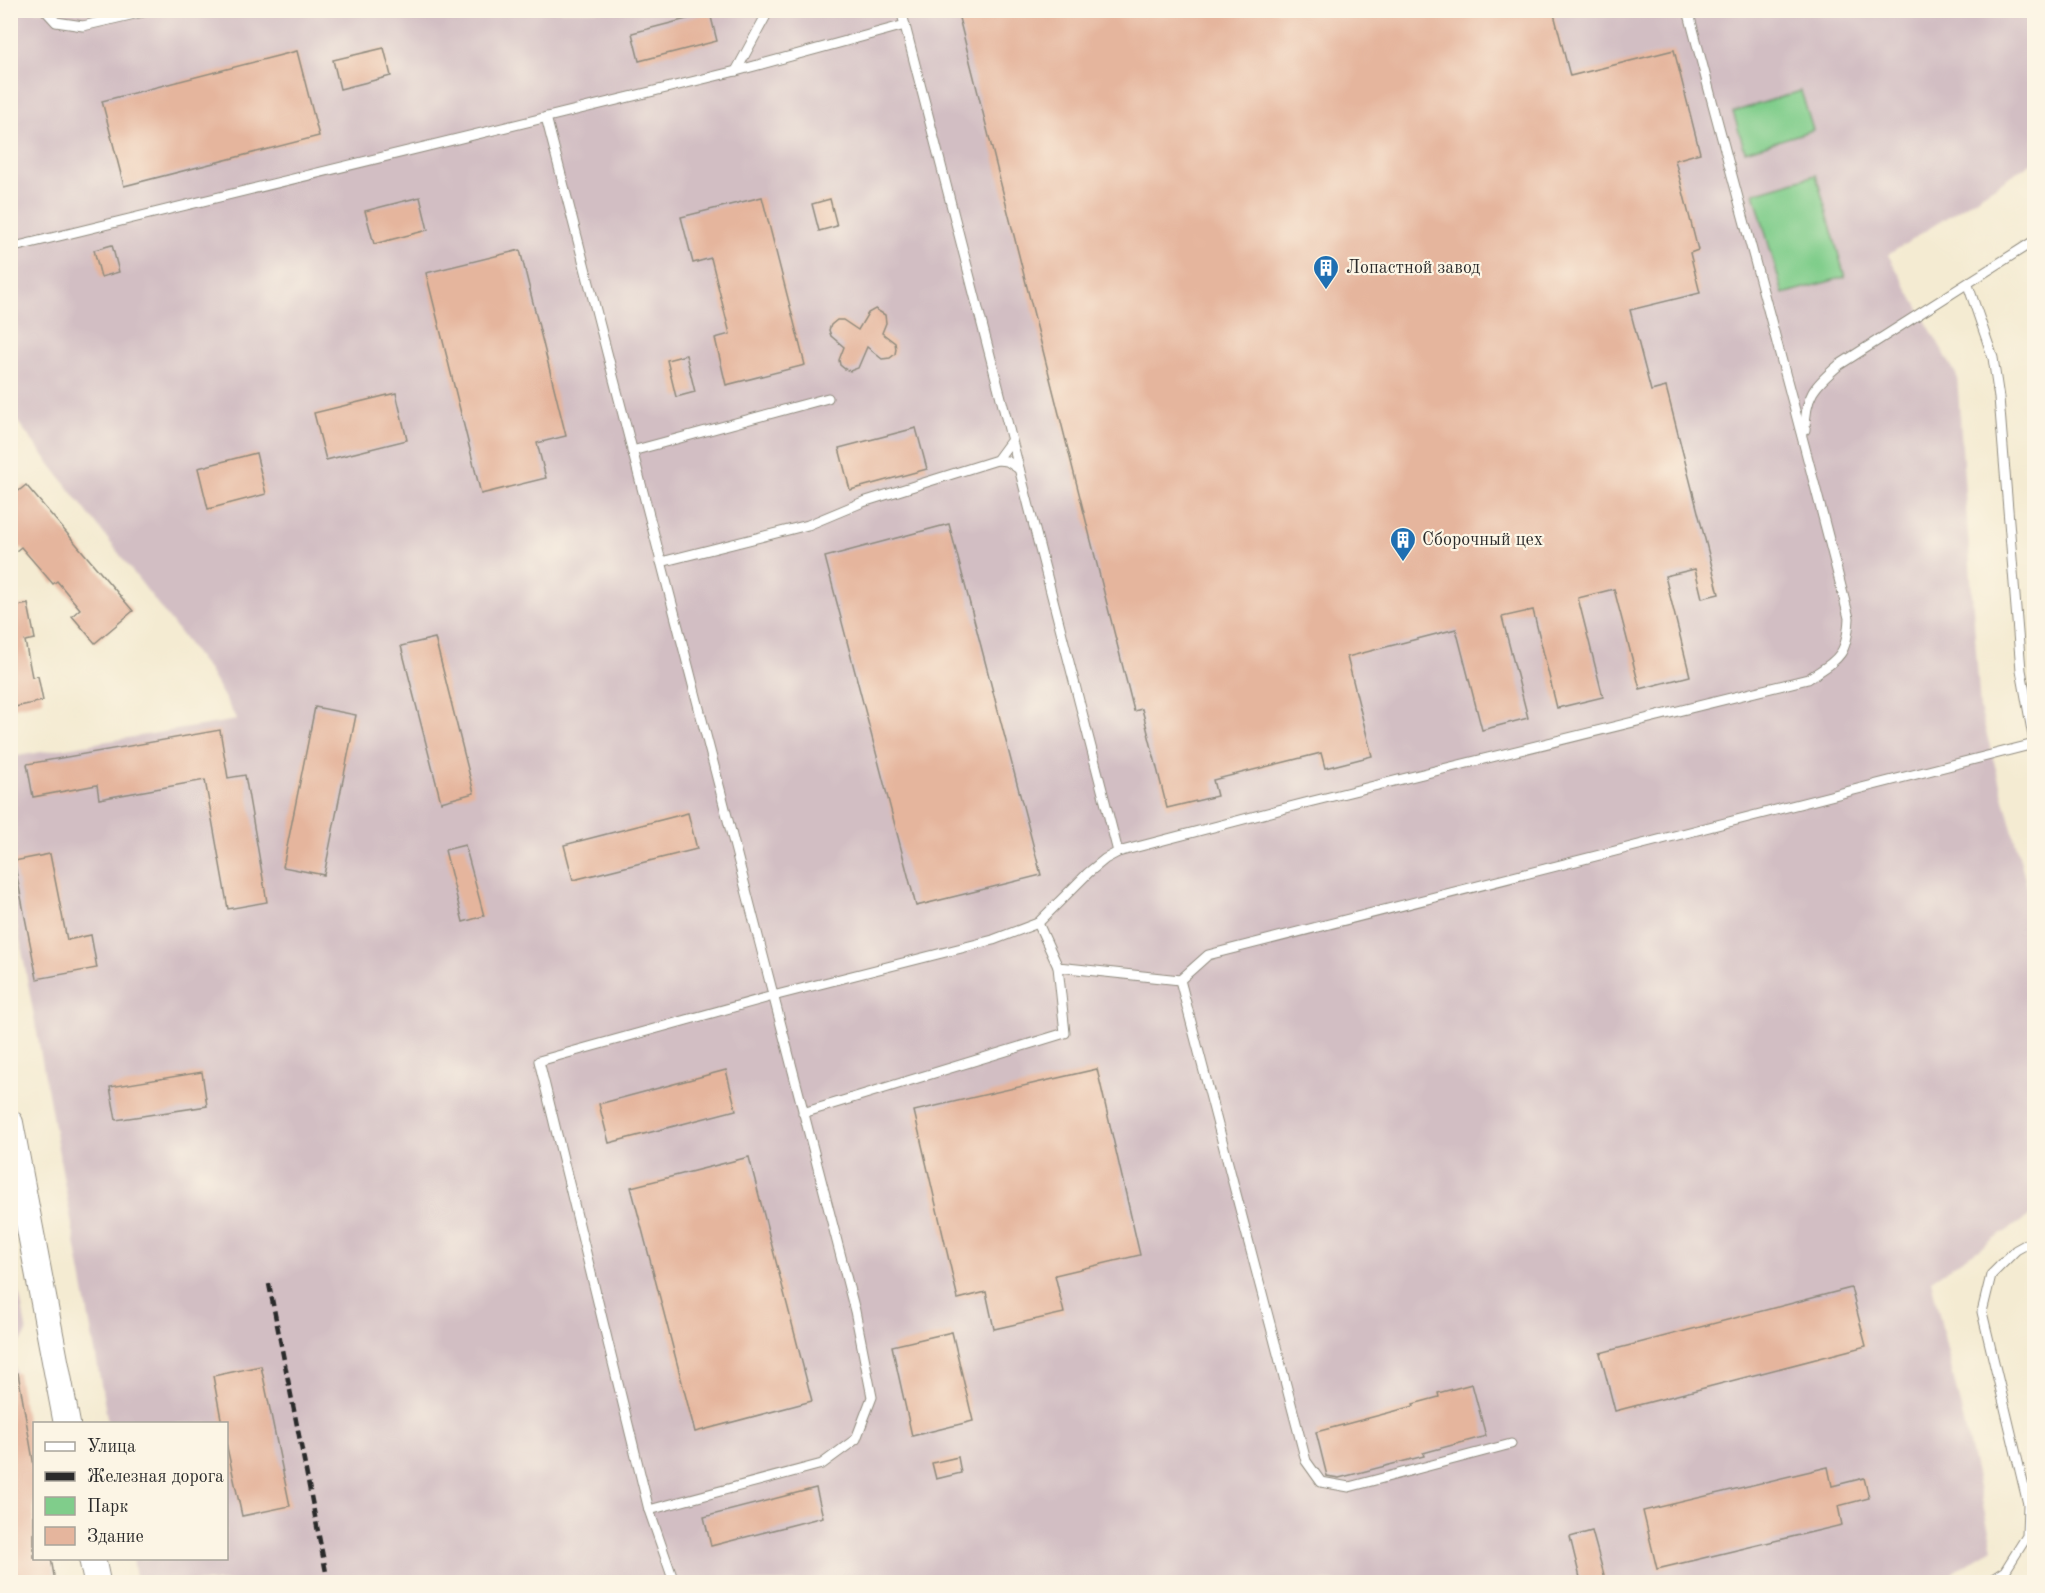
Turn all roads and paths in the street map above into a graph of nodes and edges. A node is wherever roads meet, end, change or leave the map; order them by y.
1 (45, 10) edge
2 (152, 10) edge
3 (770, 10) edge
4 (901, 10) edge
5 (1688, 10) edge
6 (905, 25) junction
7 (736, 71) junction
8 (546, 117) junction
9 (2034, 241) edge
10 (10, 248) edge
11 (1968, 285) junction
12 (828, 398) dead end
13 (1011, 441) junction
14 (1805, 442) junction
15 (632, 451) junction
16 (997, 460) junction
17 (1019, 469) junction
18 (661, 562) junction
19 (2034, 743) edge
20 (1118, 852) junction
21 (1038, 923) junction
22 (1058, 967) junction
23 (1180, 980) junction
24 (773, 996) junction
25 (803, 1113) junction
26 (10, 1123) edge
27 (2034, 1240) edge
28 (67, 1422) edge
29 (1511, 1444) dead end
30 (649, 1510) junction
31 (92, 1560) edge
32 (97, 1582) edge
33 (674, 1582) edge
34 (1988, 1582) edge

1 - 2 lane
3 - 7 lane
4 - 6 lane
5 - 14 lane
6 - 7 lane
6 - 13 lane
7 - 8 lane
8 - 10 lane
8 - 15 lane
9 - 11 lane
11 - 14 lane
11 - 19 lane
12 - 15 lane
13 - 16 lane
13 - 17 lane
14 - 20 lane
15 - 18 lane
16 - 17 lane
16 - 18 lane
17 - 20 lane
18 - 24 lane
19 - 23 lane
20 - 21 lane
21 - 22 lane
21 - 24 lane
22 - 23 lane
22 - 25 lane
23 - 29 lane
24 - 25 lane
24 - 30 lane
25 - 30 lane
26 - 28 main road
27 - 34 lane
30 - 33 lane
31 - 32 main road

